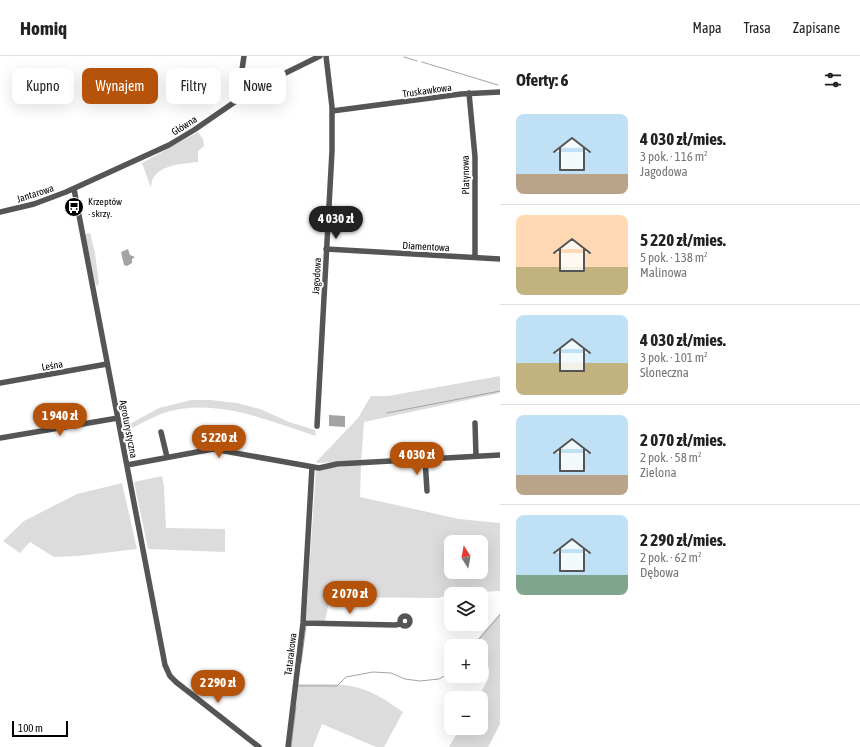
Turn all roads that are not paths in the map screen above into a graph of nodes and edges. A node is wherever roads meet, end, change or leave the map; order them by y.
1 (244, 56) edge
2 (320, 56) edge
3 (326, 56) edge
4 (242, 68) edge
5 (286, 73) edge
6 (500, 92) edge
7 (469, 93) junction
8 (232, 104) edge
9 (332, 111) junction
10 (74, 189) junction
11 (0, 212) edge
12 (326, 249) junction
13 (474, 257) junction
14 (500, 259) edge
15 (107, 364) junction
16 (0, 383) edge
17 (118, 418) junction
18 (475, 423) dead end
19 (317, 426) dead end
20 (161, 432) dead end
21 (0, 438) edge
22 (500, 455) edge
23 (476, 456) junction
24 (167, 457) junction
25 (425, 459) junction
26 (127, 465) junction
27 (312, 467) junction
28 (427, 490) dead end
29 (303, 623) junction
30 (401, 624) dead end
31 (259, 747) edge
32 (288, 747) edge

1 - 4 street
2 - 5 street, Główna
3 - 9 street, Jagodowa
6 - 7 street, Truskawkowa
7 - 9 street, Truskawkowa
7 - 13 street, Platynowa
8 - 10 street, Główna
9 - 12 street, Jagodowa
10 - 11 street, Jantarowa
10 - 15 street, Agroturystyczna
12 - 13 street, Diamentowa
12 - 19 street, Jagodowa
13 - 14 street, Diamentowa
15 - 16 street, Leśna
15 - 17 street, Agroturystyczna
17 - 21 street
17 - 26 street, Agroturystyczna
18 - 23 street
20 - 24 street
22 - 23 street
23 - 25 street
24 - 26 street
24 - 27 street
25 - 27 street
25 - 28 street
26 - 31 street, Agroturystyczna
27 - 29 street, Tatarakowa
29 - 30 street
29 - 32 street, Tatarakowa

